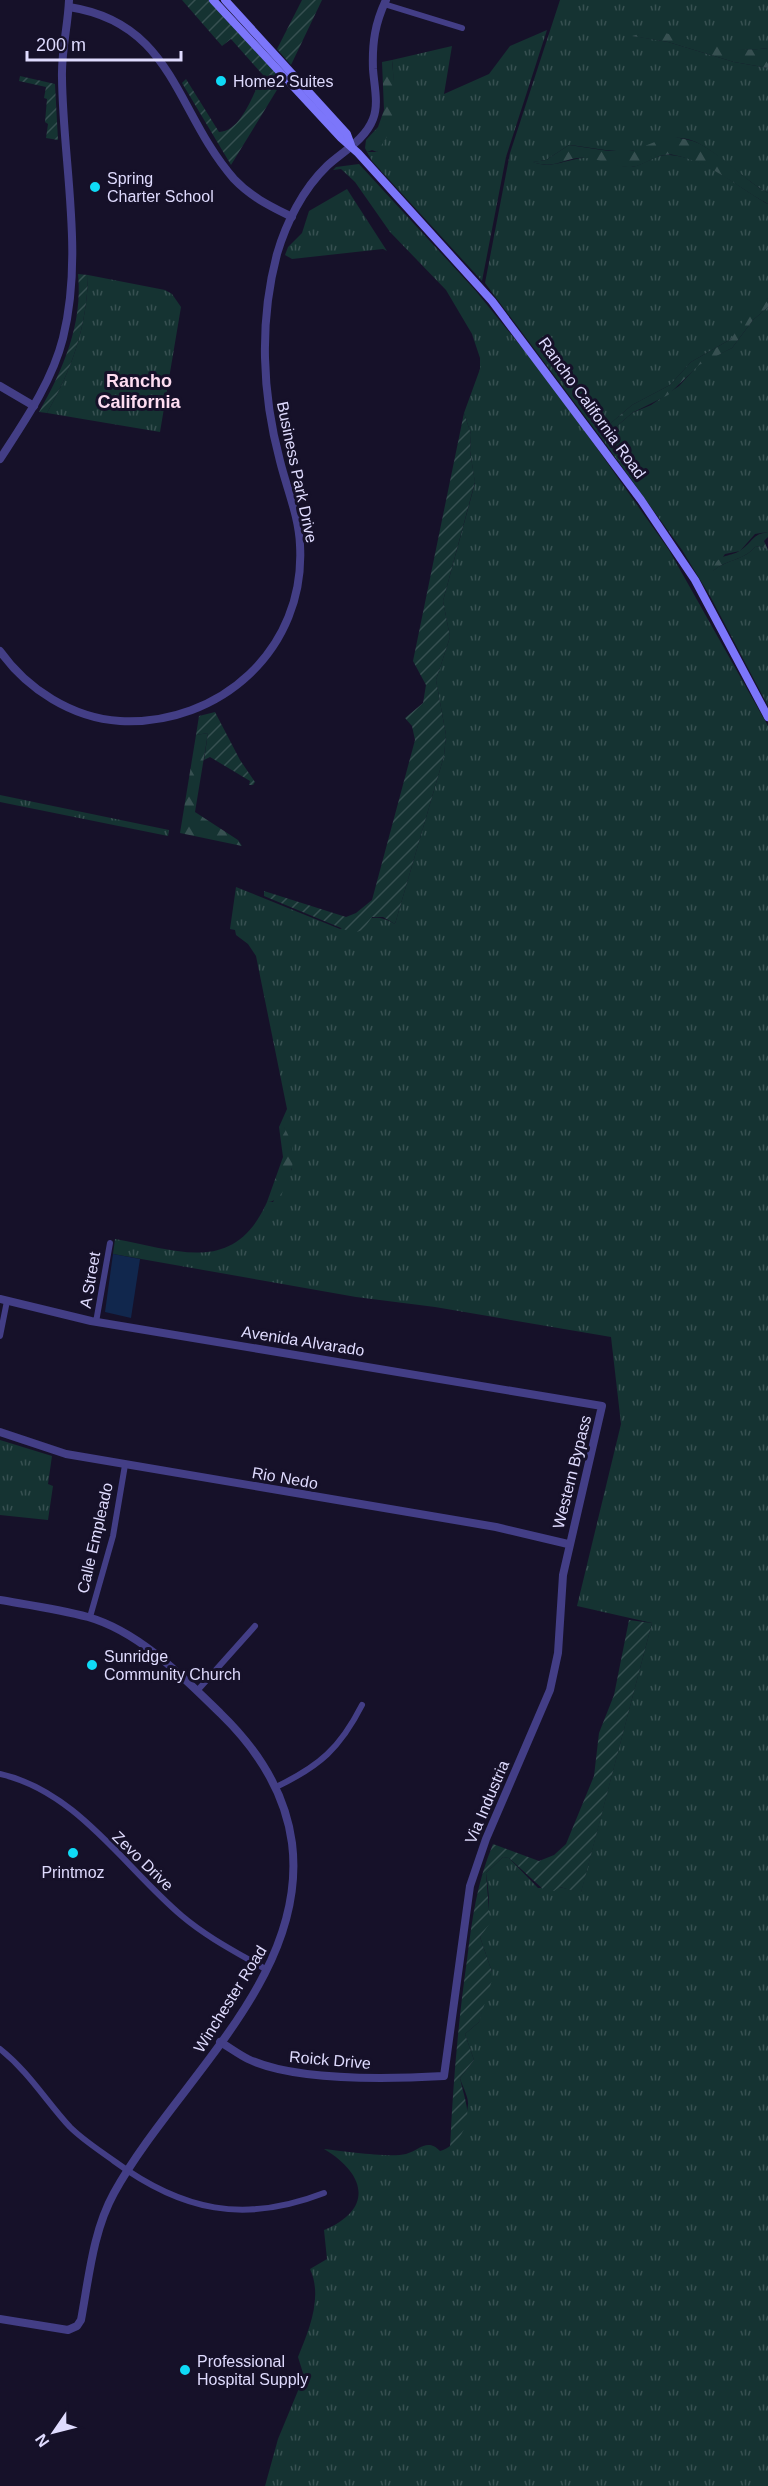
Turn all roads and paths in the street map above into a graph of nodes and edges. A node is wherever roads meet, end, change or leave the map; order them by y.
1 (213, 0) edge
2 (225, 0) edge
3 (385, 2) edge
4 (69, 4) edge
5 (462, 28) dead end
6 (351, 146) junction
7 (292, 216) junction
8 (0, 386) edge
9 (34, 406) junction
10 (0, 459) edge
11 (0, 651) edge
12 (768, 717) edge
13 (110, 1243) dead end
14 (4, 1300) edge
15 (96, 1322) junction
16 (0, 1336) edge
17 (602, 1406) joint
18 (0, 1432) edge
19 (125, 1465) junction
20 (568, 1544) junction
21 (0, 1600) edge
22 (90, 1617) junction
23 (255, 1626) dead end
24 (197, 1691) junction
25 (362, 1705) dead end
26 (0, 1774) edge
27 (276, 1786) junction
28 (267, 1970) junction
29 (220, 2042) junction
30 (0, 2049) edge
31 (444, 2076) joint
32 (128, 2171) junction
33 (324, 2193) dead end
34 (0, 2319) edge

1 - 6 main road, Rancho California Road
2 - 6 main road, Rancho California Road
3 - 5 street
3 - 6 street, Business Park Drive
4 - 7 street
4 - 9 street
6 - 7 street, Business Park Drive
6 - 12 main road, Rancho California Road
7 - 11 street, Business Park Drive
8 - 9 street
9 - 10 street
13 - 15 street, A Street
14 - 15 street, Avenida Alvarado
14 - 16 street
15 - 17 street, Avenida Alvarado
17 - 20 street, Western Bypass
18 - 19 street, Rio Nedo
19 - 20 street, Rio Nedo
19 - 22 street, Calle Empleado
20 - 31 street, Via Industria
21 - 22 street, Winchester Road
22 - 24 street, Winchester Road
23 - 24 street
24 - 27 street, Winchester Road
25 - 27 street
26 - 28 street, Zevo Drive
27 - 28 street, Winchester Road
28 - 29 street, Winchester Road
29 - 31 street, Roick Drive
29 - 32 street, Winchester Road
30 - 32 street
32 - 33 street
32 - 34 street, Winchester Road

